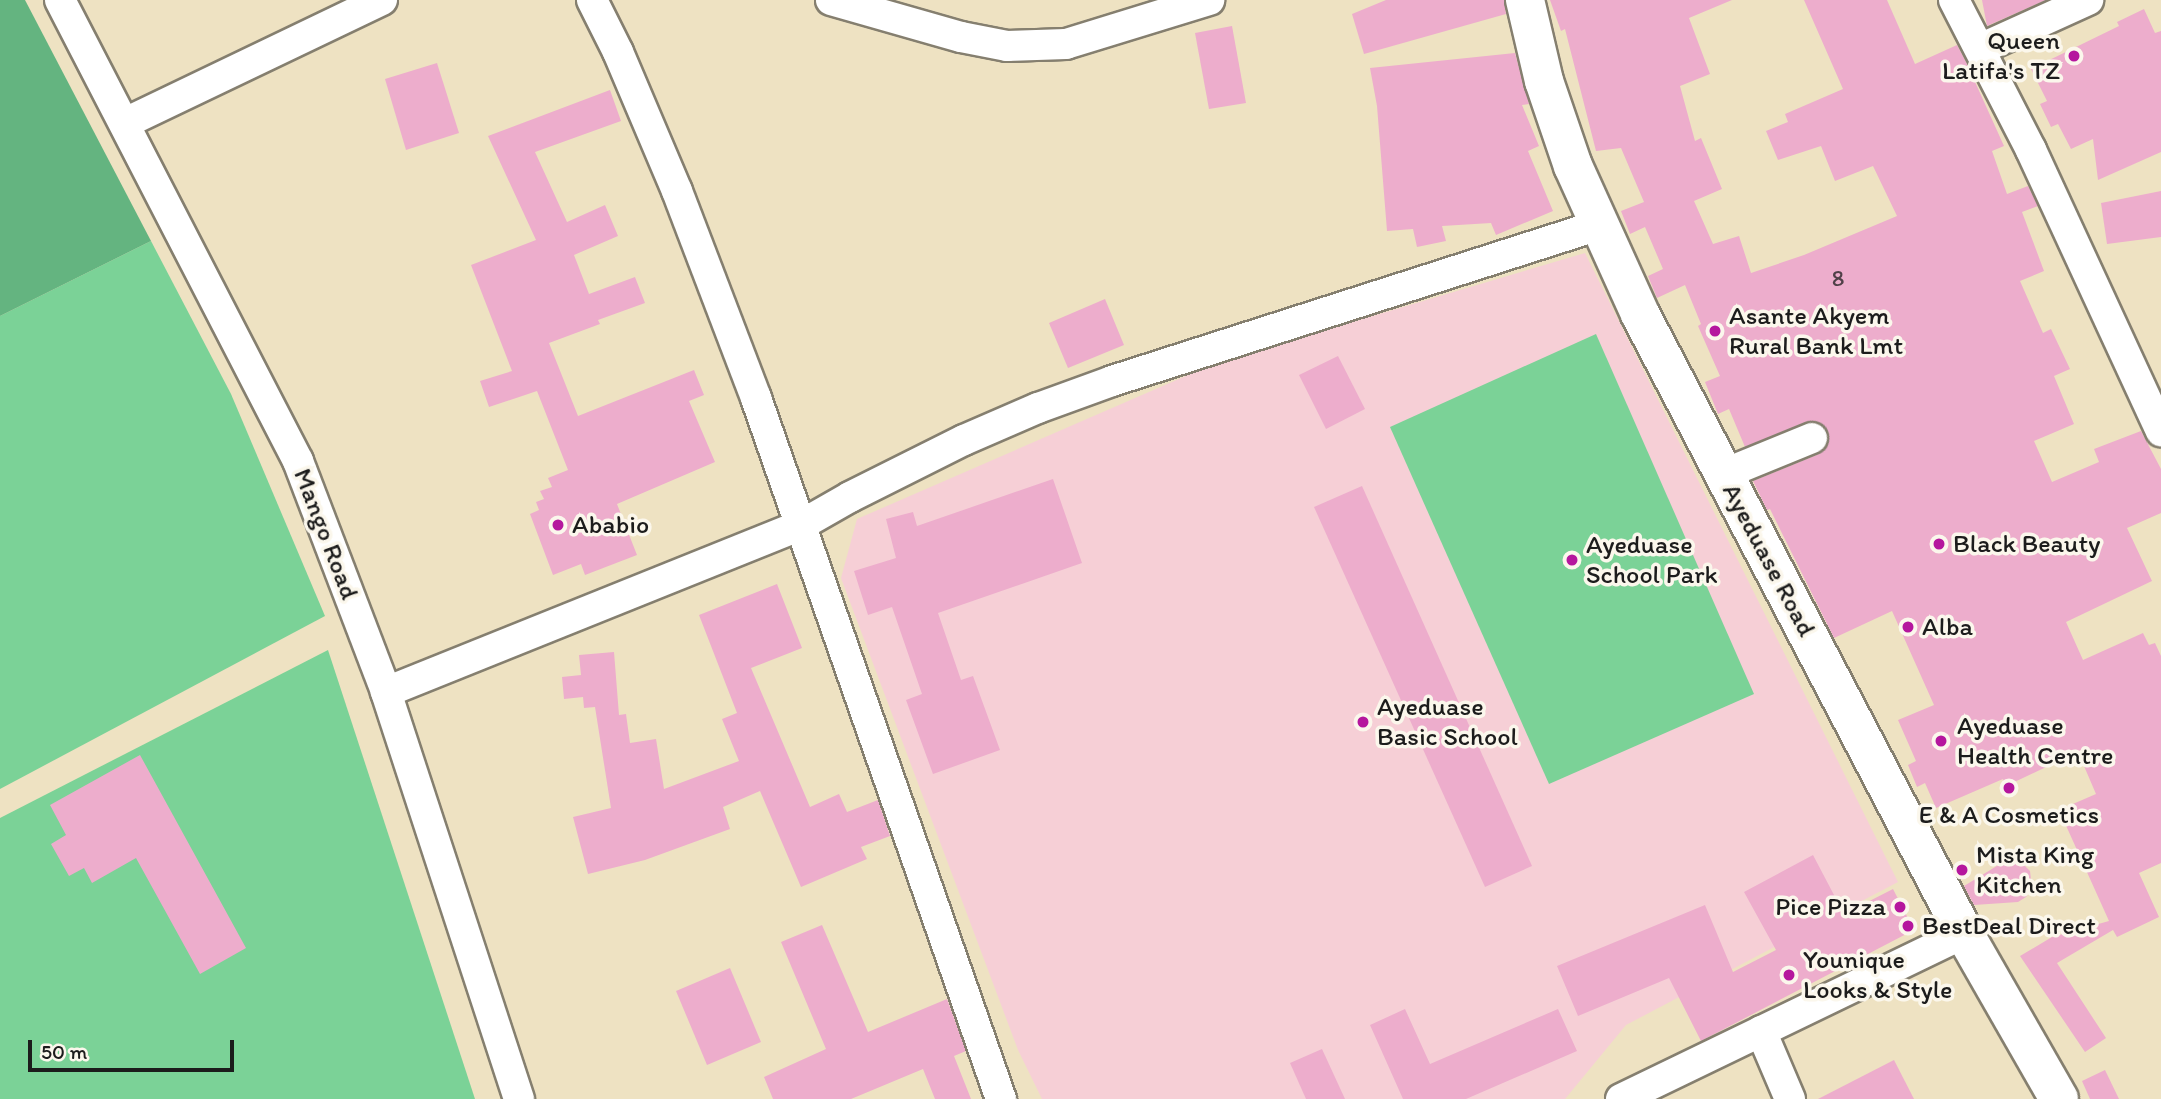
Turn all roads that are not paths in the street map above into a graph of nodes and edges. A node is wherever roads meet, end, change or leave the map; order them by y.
1 (60, 0) edge
2 (382, 0) edge
3 (592, 0) edge
4 (831, 0) edge
5 (1209, 0) edge
6 (1525, 0) edge
7 (1954, 0) edge
8 (2088, 0) edge
9 (900, 9) edge
10 (1980, 49) junction
11 (125, 123) junction
12 (1599, 225) junction
13 (2161, 431) edge
14 (1812, 438) dead end
15 (1724, 474) junction
16 (801, 525) junction
17 (386, 692) junction
18 (1964, 933) junction
19 (1761, 1031) junction
20 (519, 1099) edge
21 (1001, 1099) edge
22 (1621, 1099) edge
23 (1790, 1099) edge
24 (2059, 1099) edge

1 - 11 street, Mango Road
2 - 11 street
3 - 16 street
4 - 9 street
5 - 9 street
6 - 12 street, Ayeduase Road
7 - 10 street
8 - 10 street
10 - 13 street
11 - 17 street, Mango Road
12 - 15 street, Ayeduase Road
12 - 16 street
14 - 15 street
15 - 18 street, Ayeduase Road
16 - 17 street
16 - 21 street
17 - 20 street, Mango Road
18 - 19 street
18 - 24 street, Ayeduase Road
19 - 22 street
19 - 23 street

